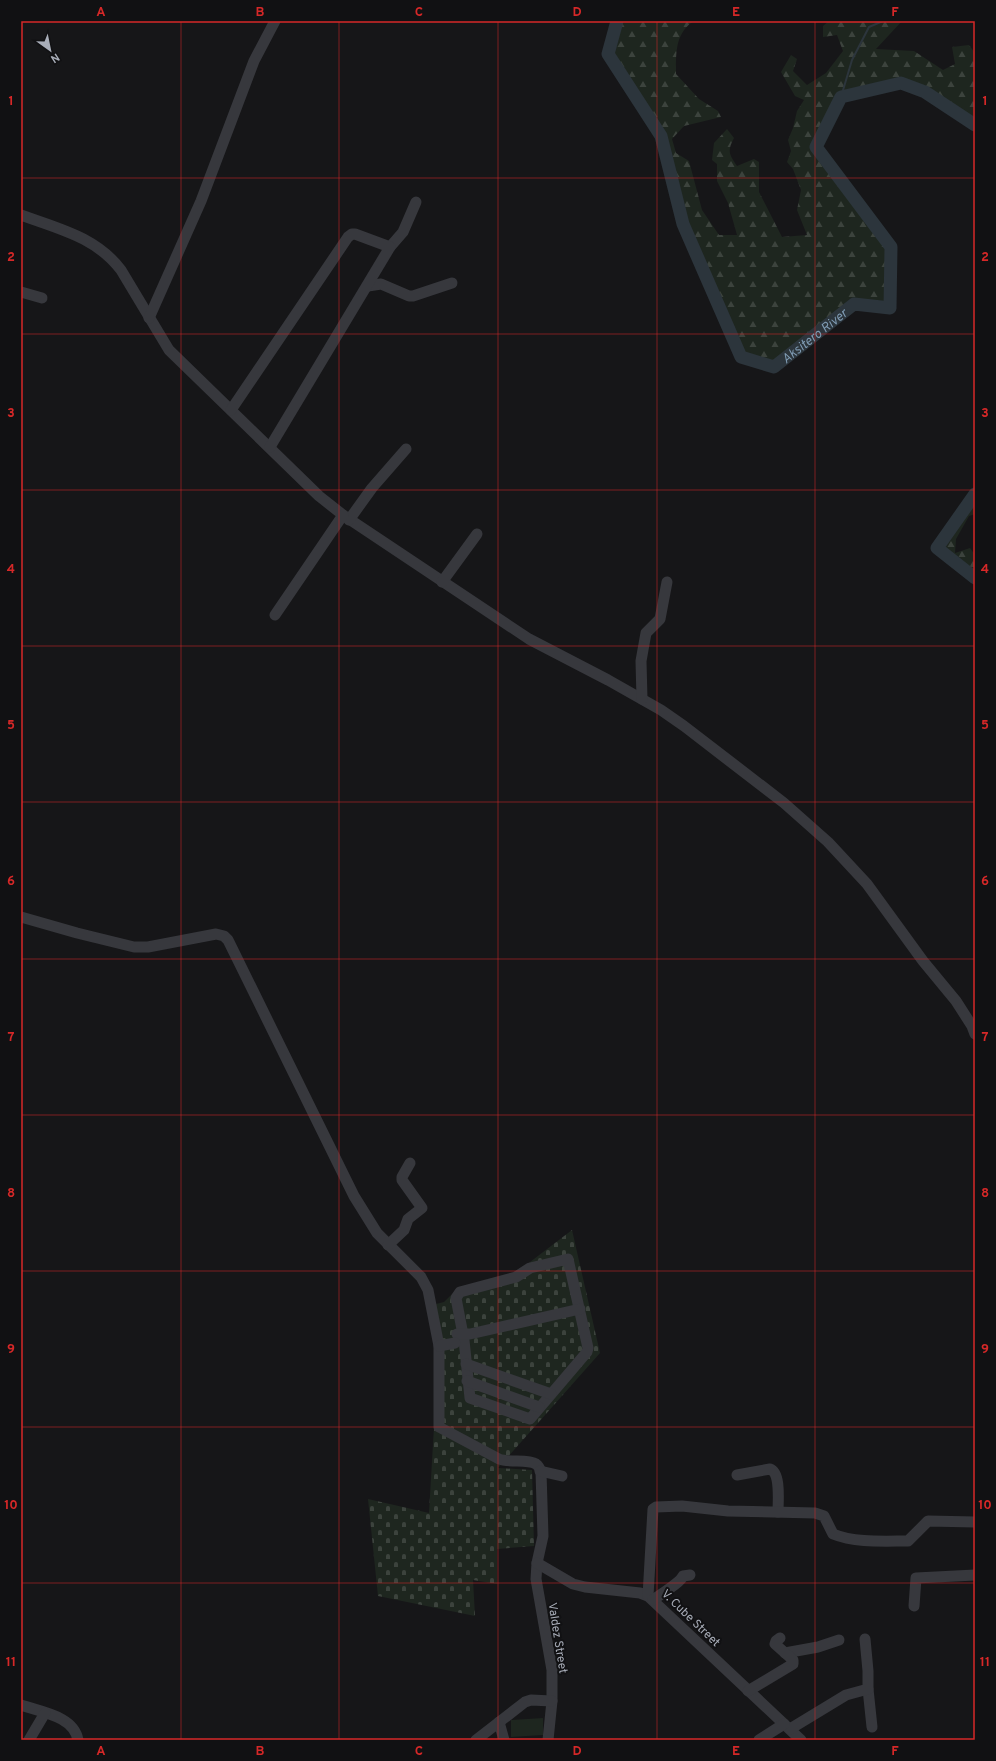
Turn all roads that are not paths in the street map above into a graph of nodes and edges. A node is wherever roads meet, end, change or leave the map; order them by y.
1 (275, 21) edge
2 (416, 202) dead end
3 (21, 215) edge
4 (390, 247) junction
5 (452, 282) dead end
6 (368, 286) junction
7 (21, 292) edge
8 (42, 298) dead end
9 (149, 318) junction
10 (231, 410) junction
11 (270, 447) junction
12 (406, 449) dead end
13 (346, 518) junction
14 (477, 534) dead end
15 (442, 582) junction
16 (667, 582) dead end
17 (275, 615) dead end
18 (642, 699) junction
19 (21, 917) edge
20 (974, 1028) edge
21 (410, 1163) dead end
22 (388, 1245) junction
23 (580, 1309) junction
24 (460, 1338) junction
25 (438, 1342) junction
26 (466, 1364) junction
27 (467, 1381) junction
28 (551, 1394) junction
29 (539, 1407) junction
30 (540, 1471) junction
31 (737, 1475) dead end
32 (562, 1476) dead end
33 (778, 1512) junction
34 (975, 1522) edge
35 (537, 1564) junction
36 (690, 1575) dead end
37 (975, 1575) edge
38 (651, 1598) junction
39 (914, 1606) dead end
40 (780, 1638) dead end
41 (865, 1639) dead end
42 (839, 1640) dead end
43 (785, 1653) junction
44 (868, 1689) junction
45 (748, 1690) junction
46 (552, 1701) junction
47 (21, 1705) edge
48 (45, 1713) junction
49 (499, 1722) junction
50 (787, 1726) junction
51 (872, 1727) dead end
52 (29, 1740) edge
53 (78, 1740) edge
54 (476, 1740) edge
55 (504, 1740) edge
56 (548, 1740) edge
57 (759, 1740) edge
58 (801, 1740) edge

1 - 9 street
2 - 4 street
3 - 9 street
4 - 6 street
4 - 10 street
5 - 6 street
6 - 11 street
7 - 8 street
9 - 10 street
10 - 11 street
11 - 13 street
12 - 13 street
13 - 15 street
13 - 17 street
14 - 15 street
15 - 18 street
16 - 18 street
18 - 20 street
19 - 22 street
21 - 22 street
22 - 25 street
23 - 24 street
23 - 24 street
23 - 28 street
24 - 25 street
24 - 26 street
25 - 30 street
26 - 27 street
26 - 28 street
27 - 29 street
27 - 29 street
28 - 29 street
30 - 32 street
30 - 35 street, Valdez Street
31 - 33 street
33 - 34 street
33 - 38 street
35 - 38 street, V. Cube Street
35 - 46 street, Valdez Street
36 - 38 street
37 - 39 street
38 - 45 street, V. Cube Street
40 - 43 street
41 - 44 street
42 - 43 street
43 - 45 street
44 - 50 street
44 - 51 street
45 - 50 street, V. Cube Street
46 - 49 street
46 - 56 street, Valdez Street
47 - 48 street
48 - 52 street
48 - 53 street
49 - 54 street
49 - 55 street
50 - 57 street
50 - 58 street, V. Cube Street

